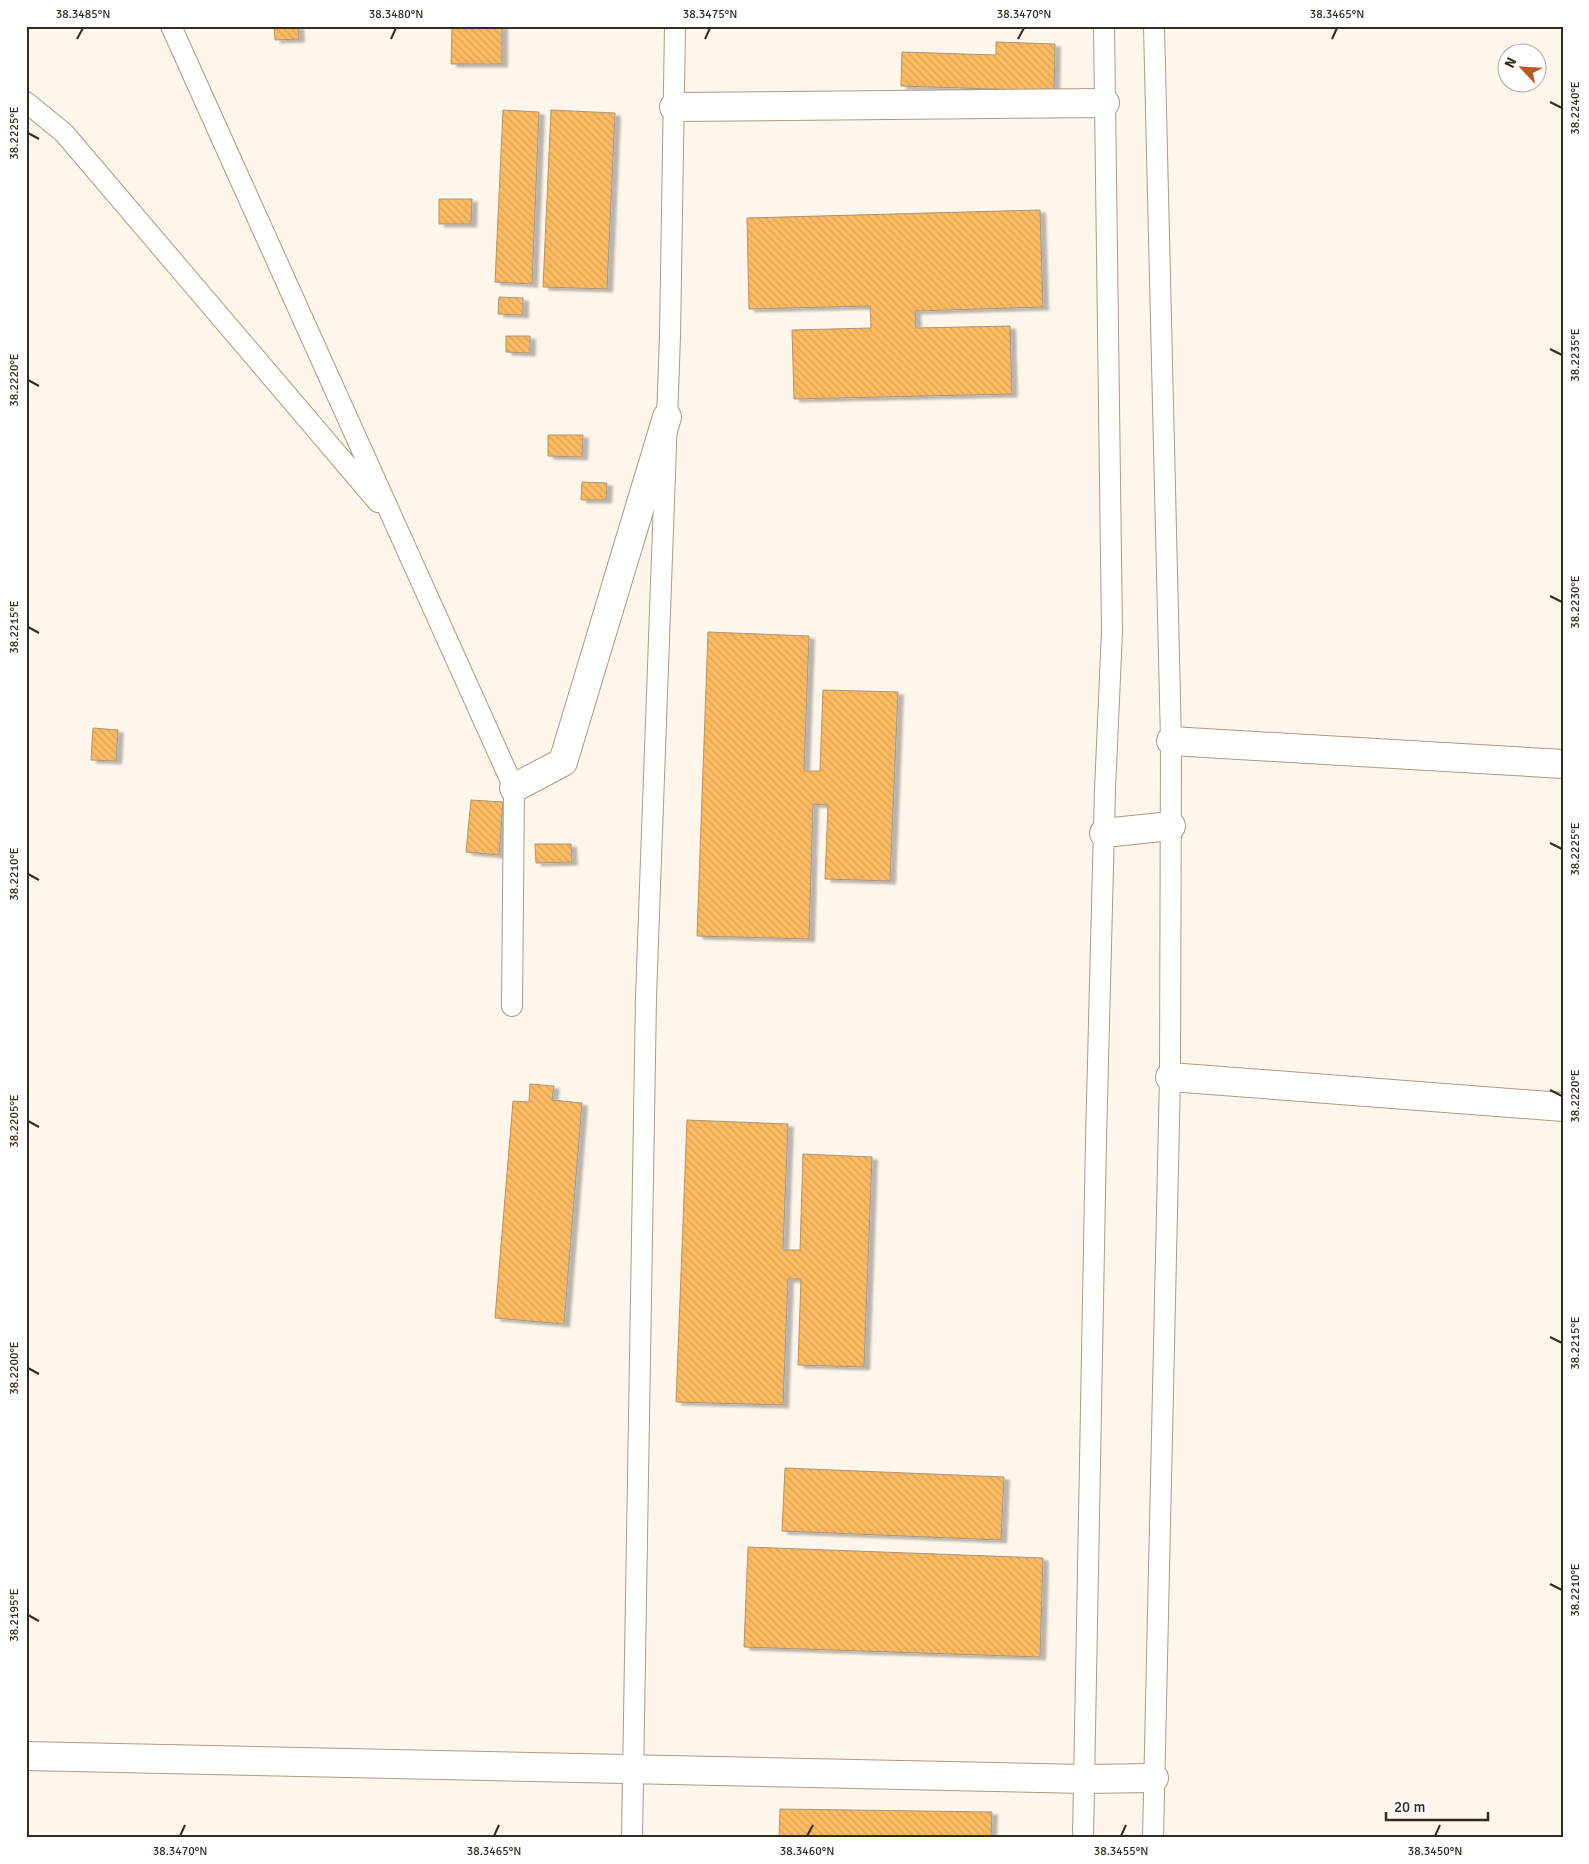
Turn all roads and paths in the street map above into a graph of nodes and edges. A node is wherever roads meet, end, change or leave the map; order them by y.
1 (171, 26) edge
2 (675, 26) edge
3 (1104, 26) edge
4 (1154, 26) edge
5 (26, 102) edge
6 (1105, 103) junction
7 (674, 107) junction
8 (667, 417) junction
9 (394, 521) junction
10 (1171, 741) junction
11 (1563, 764) edge
12 (514, 788) junction
13 (1171, 826) junction
14 (1104, 833) junction
15 (512, 1006) dead end
16 (1170, 1077) junction
17 (1563, 1108) edge
18 (26, 1756) edge
19 (634, 1768) junction
20 (1154, 1778) junction
21 (1084, 1779) junction
22 (632, 1838) edge
23 (1083, 1838) edge
24 (1153, 1838) edge

1 - 9 lane
2 - 7 lane
3 - 6 lane
4 - 10 lane
5 - 9 lane
6 - 7 street
6 - 14 lane
7 - 8 lane
8 - 12 street
8 - 19 lane
9 - 12 lane
10 - 11 street
10 - 13 lane
12 - 15 lane
13 - 14 street
13 - 16 lane
14 - 21 lane
16 - 17 street
16 - 20 lane
18 - 19 street
19 - 21 street
19 - 22 lane
20 - 21 street
20 - 24 lane
21 - 23 lane

